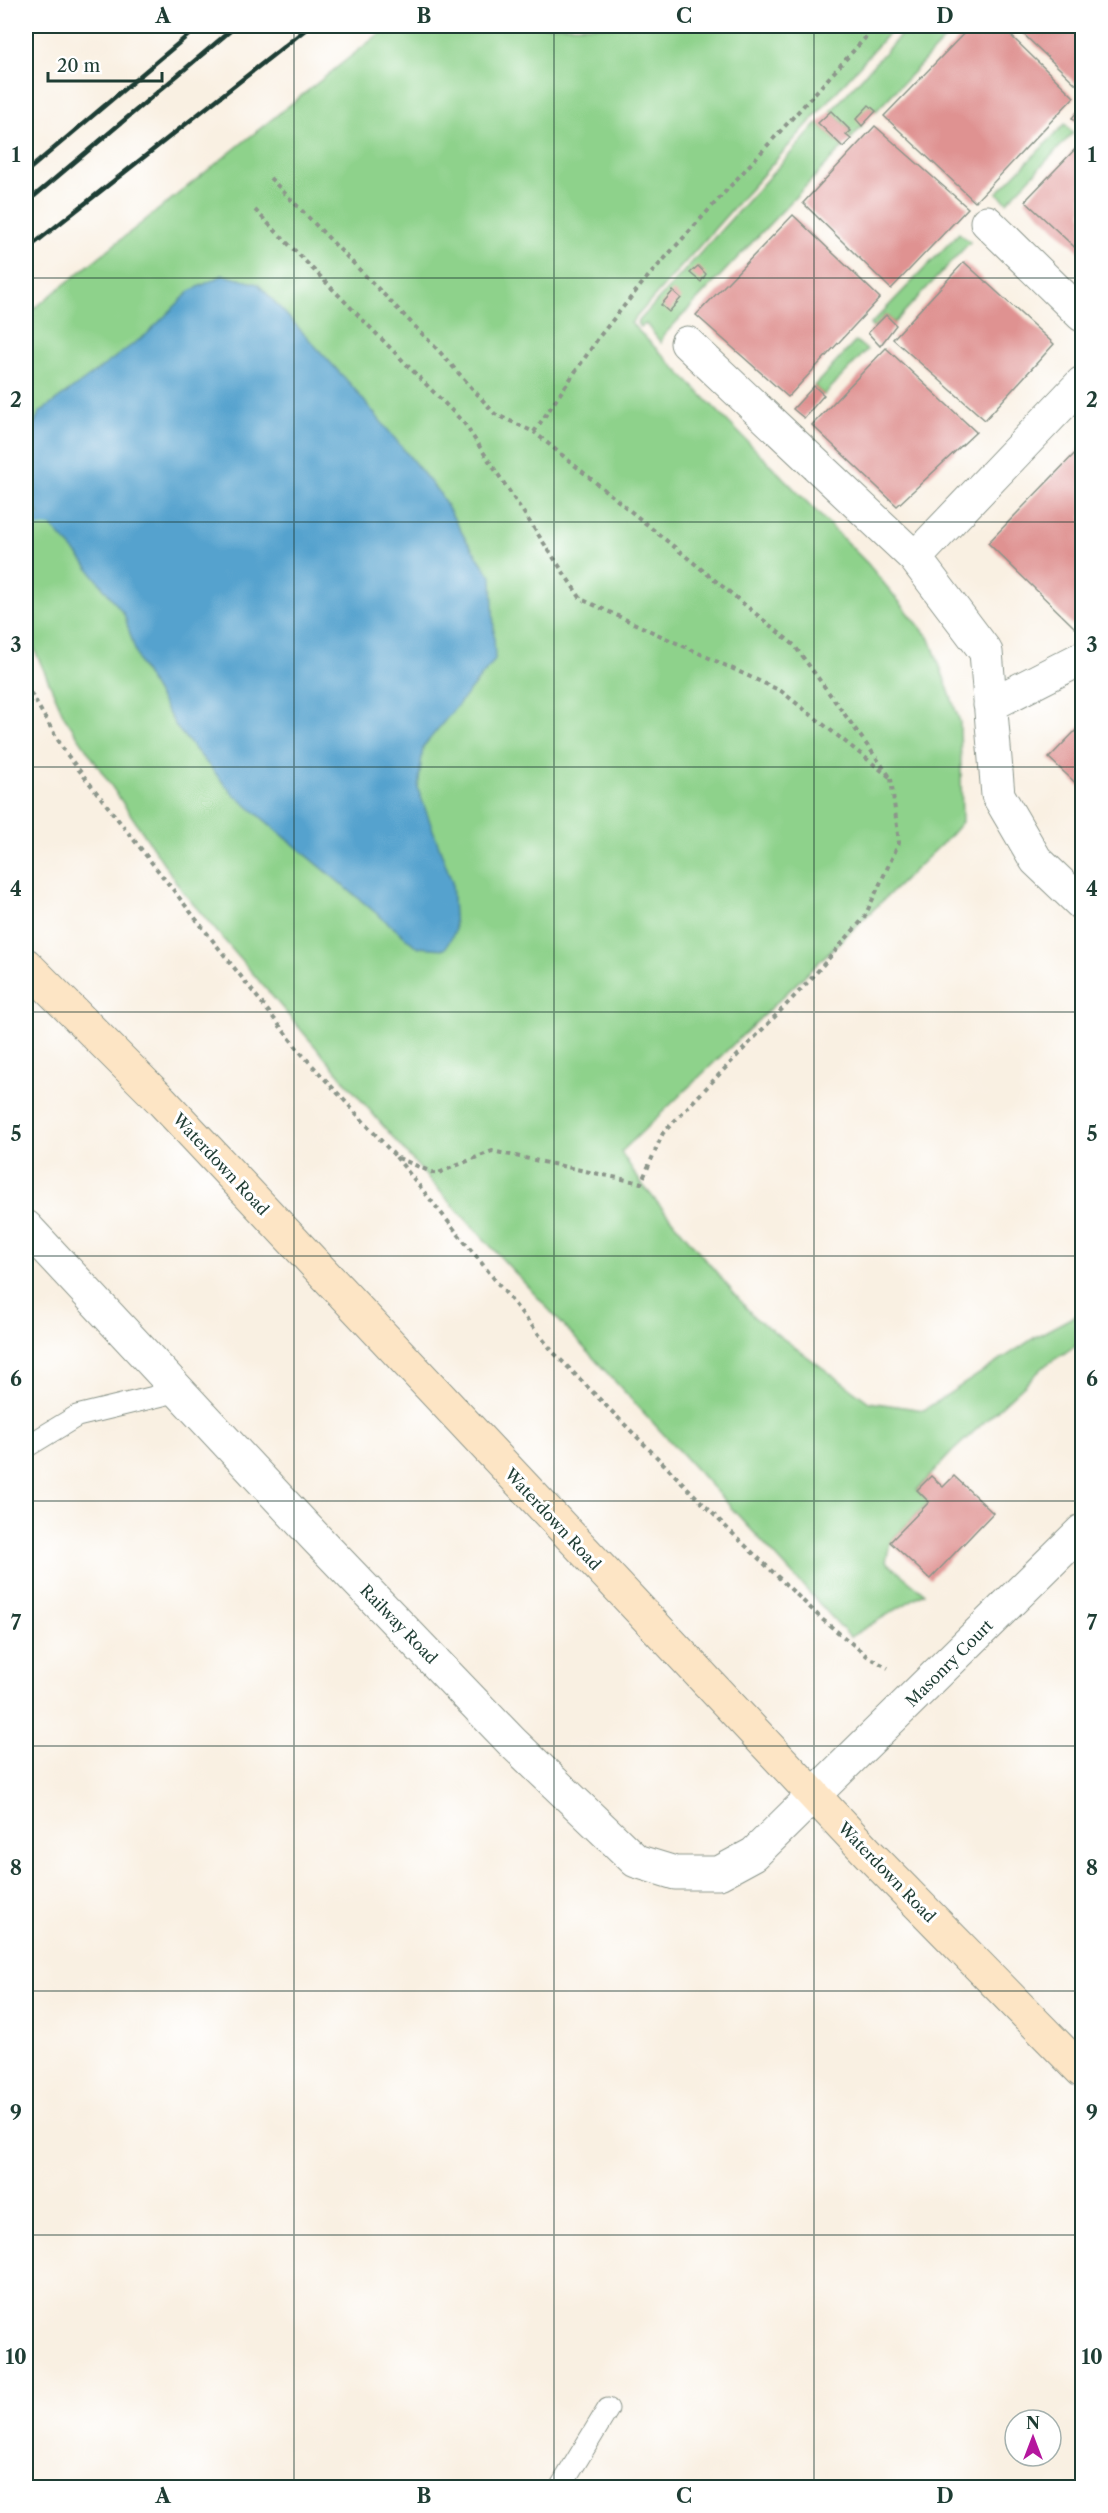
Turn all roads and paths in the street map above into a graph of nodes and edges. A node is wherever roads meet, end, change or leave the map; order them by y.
1 (876, 26) edge
2 (270, 178) dead end
3 (255, 210) dead end
4 (987, 222) dead end
5 (1083, 315) edge
6 (687, 343) dead end
7 (1083, 383) edge
8 (534, 432) junction
9 (915, 558) junction
10 (1083, 658) edge
11 (26, 685) edge
12 (990, 705) junction
13 (891, 778) junction
14 (1083, 904) edge
15 (26, 964) edge
16 (396, 1157) junction
17 (26, 1227) edge
18 (179, 1391) junction
19 (26, 1447) edge
20 (1083, 1531) edge
21 (888, 1668) dead end
22 (815, 1795) junction
23 (1083, 2071) edge
24 (608, 2409) dead end
25 (560, 2487) edge

1 - 8 path
2 - 8 path
3 - 13 path
4 - 5 street
6 - 9 street
7 - 9 street
8 - 13 path
9 - 12 street
10 - 12 street
11 - 16 path
12 - 14 street
13 - 16 path
15 - 22 main road, Waterdown Road
16 - 21 path
17 - 18 street, Railway Road
18 - 19 lane
18 - 22 street, Railway Road
20 - 22 street, Masonry Court
22 - 23 main road, Waterdown Road
24 - 25 lane

